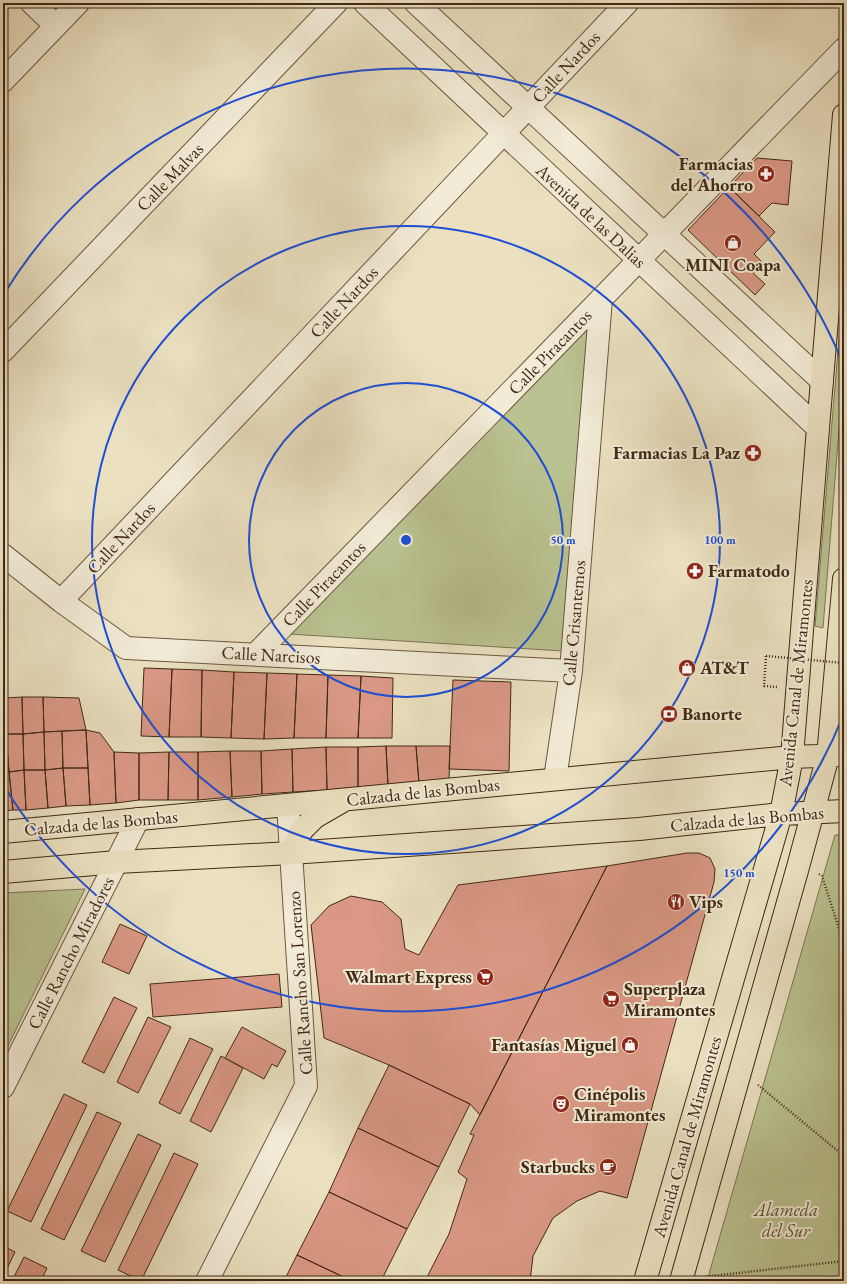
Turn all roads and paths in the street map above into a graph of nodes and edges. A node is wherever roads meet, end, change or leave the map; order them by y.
1 (32, 3) edge
2 (78, 3) edge
3 (336, 3) edge
4 (365, 3) edge
5 (416, 3) edge
6 (627, 3) edge
7 (56, 26) junction
8 (844, 49) edge
9 (3, 81) edge
10 (528, 107) junction
11 (844, 115) edge
12 (503, 133) junction
13 (663, 234) junction
14 (638, 260) junction
15 (601, 299) junction
16 (3, 351) edge
17 (822, 381) junction
18 (818, 428) junction
19 (3, 555) edge
20 (844, 580) edge
21 (61, 601) junction
22 (256, 654) junction
23 (844, 663) edge
24 (571, 672) junction
25 (764, 686) dead end
26 (836, 756) edge
27 (792, 757) junction
28 (556, 779) junction
29 (345, 799) junction
30 (288, 805) junction
31 (844, 811) edge
32 (813, 812) junction
33 (782, 814) junction
34 (138, 819) junction
35 (3, 832) edge
36 (291, 853) junction
37 (117, 862) junction
38 (798, 866) junction
39 (3, 872) edge
40 (844, 944) edge
41 (741, 1070) junction
42 (3, 1087) edge
43 (844, 1156) edge
44 (844, 1261) edge
45 (681, 1280) edge
46 (207, 1281) edge
47 (645, 1281) edge

1 - 7 street
2 - 7 street
3 - 16 street, Calle Malvas
4 - 12 street, Avenida de las Dalias
5 - 10 street, Avenida de las Dalias
6 - 10 street, Calle Nardos
7 - 9 street
8 - 13 street, Calle Piracantos
10 - 12 street, Calle Nardos
10 - 13 street, Avenida de las Dalias
11 - 17 main road, Avenida Canal de Miramontes
12 - 14 street, Avenida de las Dalias
12 - 21 street, Calle Nardos
13 - 14 street, Calle Piracantos
13 - 17 street, Avenida de las Dalias
14 - 15 street, Calle Piracantos
14 - 18 street, Avenida de las Dalias
15 - 22 street, Calle Piracantos
15 - 24 street, Calle Crisantemos
17 - 18 main road, Avenida Canal de Miramontes
18 - 27 main road, Avenida Canal de Miramontes
19 - 21 street, Calle Narcisos
20 - 26 main road, Avenida Canal de Miramontes
21 - 22 street, Calle Narcisos
22 - 24 street, Calle Narcisos
23 - 25 path, bridge
24 - 28 street, Calle Crisantemos
26 - 27 main road, Calzada de las Bombas
26 - 32 main road, Avenida Canal de Miramontes
27 - 28 main road, Calzada de las Bombas
27 - 33 main road, Avenida Canal de Miramontes
28 - 29 main road, Calzada de las Bombas
29 - 30 main road, Calzada de las Bombas
29 - 36 main road
30 - 34 main road, Calzada de las Bombas
30 - 36 street, Calle Rancho San Lorenzo
31 - 32 main road, Calzada de las Bombas
32 - 33 main road, Calzada de las Bombas
32 - 38 main road, Avenida Canal de Miramontes
33 - 36 main road, Calzada de las Bombas
33 - 47 main road, Avenida Canal de Miramontes
34 - 35 main road, Calzada de las Bombas
34 - 37 street, Calle Rancho Miradores
36 - 37 main road, Calzada de las Bombas
36 - 46 street, Calle Rancho San Lorenzo
37 - 39 main road, Calzada de las Bombas
37 - 42 street, Calle Rancho Miradores
38 - 40 path
38 - 41 main road, Avenida Canal de Miramontes
41 - 43 path
41 - 45 main road, Avenida Canal de Miramontes
44 - 45 path

